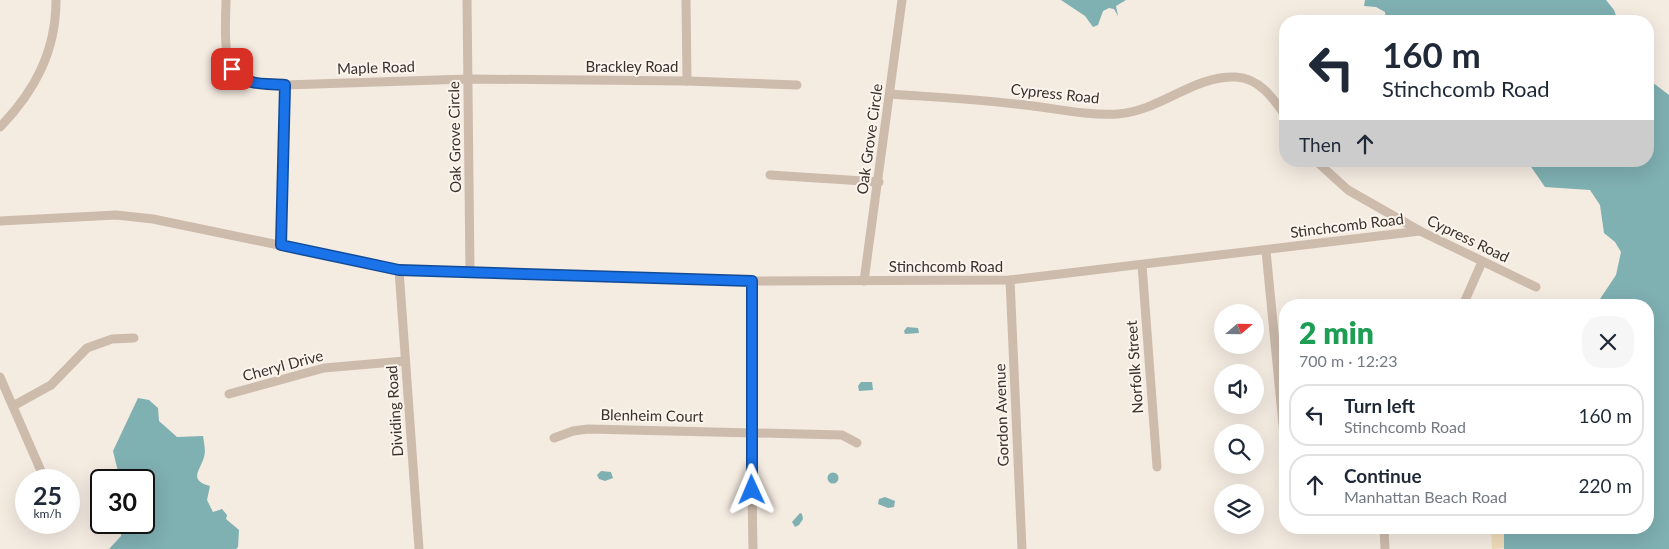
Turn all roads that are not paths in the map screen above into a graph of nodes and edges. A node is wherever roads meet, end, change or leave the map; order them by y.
1 (56, 0) edge
2 (226, 0) edge
3 (467, 0) edge
4 (686, 0) edge
5 (902, 0) edge
6 (468, 79) junction
7 (687, 81) junction
8 (796, 84) dead end
9 (285, 85) junction
10 (890, 94) junction
11 (1279, 106) edge
12 (0, 127) edge
13 (1323, 167) edge
14 (770, 175) dead end
15 (879, 182) junction
16 (0, 221) edge
17 (1420, 231) junction
18 (281, 245) junction
19 (1266, 251) junction
20 (1482, 262) junction
21 (1142, 265) junction
22 (399, 270) junction
23 (470, 273) junction
24 (1010, 280) junction
25 (752, 281) junction
26 (864, 281) junction
27 (1536, 287) dead end
28 (1466, 299) edge
29 (134, 338) dead end
30 (405, 361) junction
31 (0, 377) edge
32 (1279, 384) edge
33 (229, 394) dead end
34 (13, 406) junction
35 (751, 432) junction
36 (554, 438) dead end
37 (857, 444) dead end
38 (1157, 467) dead end
39 (41, 469) edge
40 (1384, 534) edge
41 (419, 549) edge
42 (753, 549) edge
43 (1022, 549) edge
44 (1385, 549) edge

1 - 12 street
2 - 9 street, Maple Road
3 - 6 street, Oak Grove Circle
4 - 7 street
5 - 10 street, Oak Grove Circle
6 - 7 street, Brackley Road
6 - 9 street, Maple Road
6 - 23 street, Oak Grove Circle
7 - 8 street, Brackley Road
9 - 18 street
10 - 11 street, Cypress Road
10 - 15 street, Oak Grove Circle
13 - 17 street, Cypress Road
14 - 15 street
15 - 26 street, Oak Grove Circle
16 - 18 street, Stinchcomb Road
17 - 19 street, Stinchcomb Road
17 - 20 street, Cypress Road
18 - 22 street, Stinchcomb Road
19 - 21 street, Stinchcomb Road
19 - 32 street
20 - 27 street, Cypress Road
20 - 28 street
21 - 24 street, Stinchcomb Road
21 - 38 street, Norfolk Street
22 - 23 street, Stinchcomb Road
22 - 30 street, Dividing Road
23 - 25 street, Stinchcomb Road
24 - 26 street, Stinchcomb Road
24 - 43 street, Gordon Avenue
25 - 26 street, Stinchcomb Road
25 - 35 street
29 - 34 street
30 - 33 street, Cheryl Drive
30 - 41 street, Dividing Road
31 - 34 street
34 - 39 street
35 - 36 street, Blenheim Court
35 - 37 street, Blenheim Court
35 - 42 street
40 - 44 street

